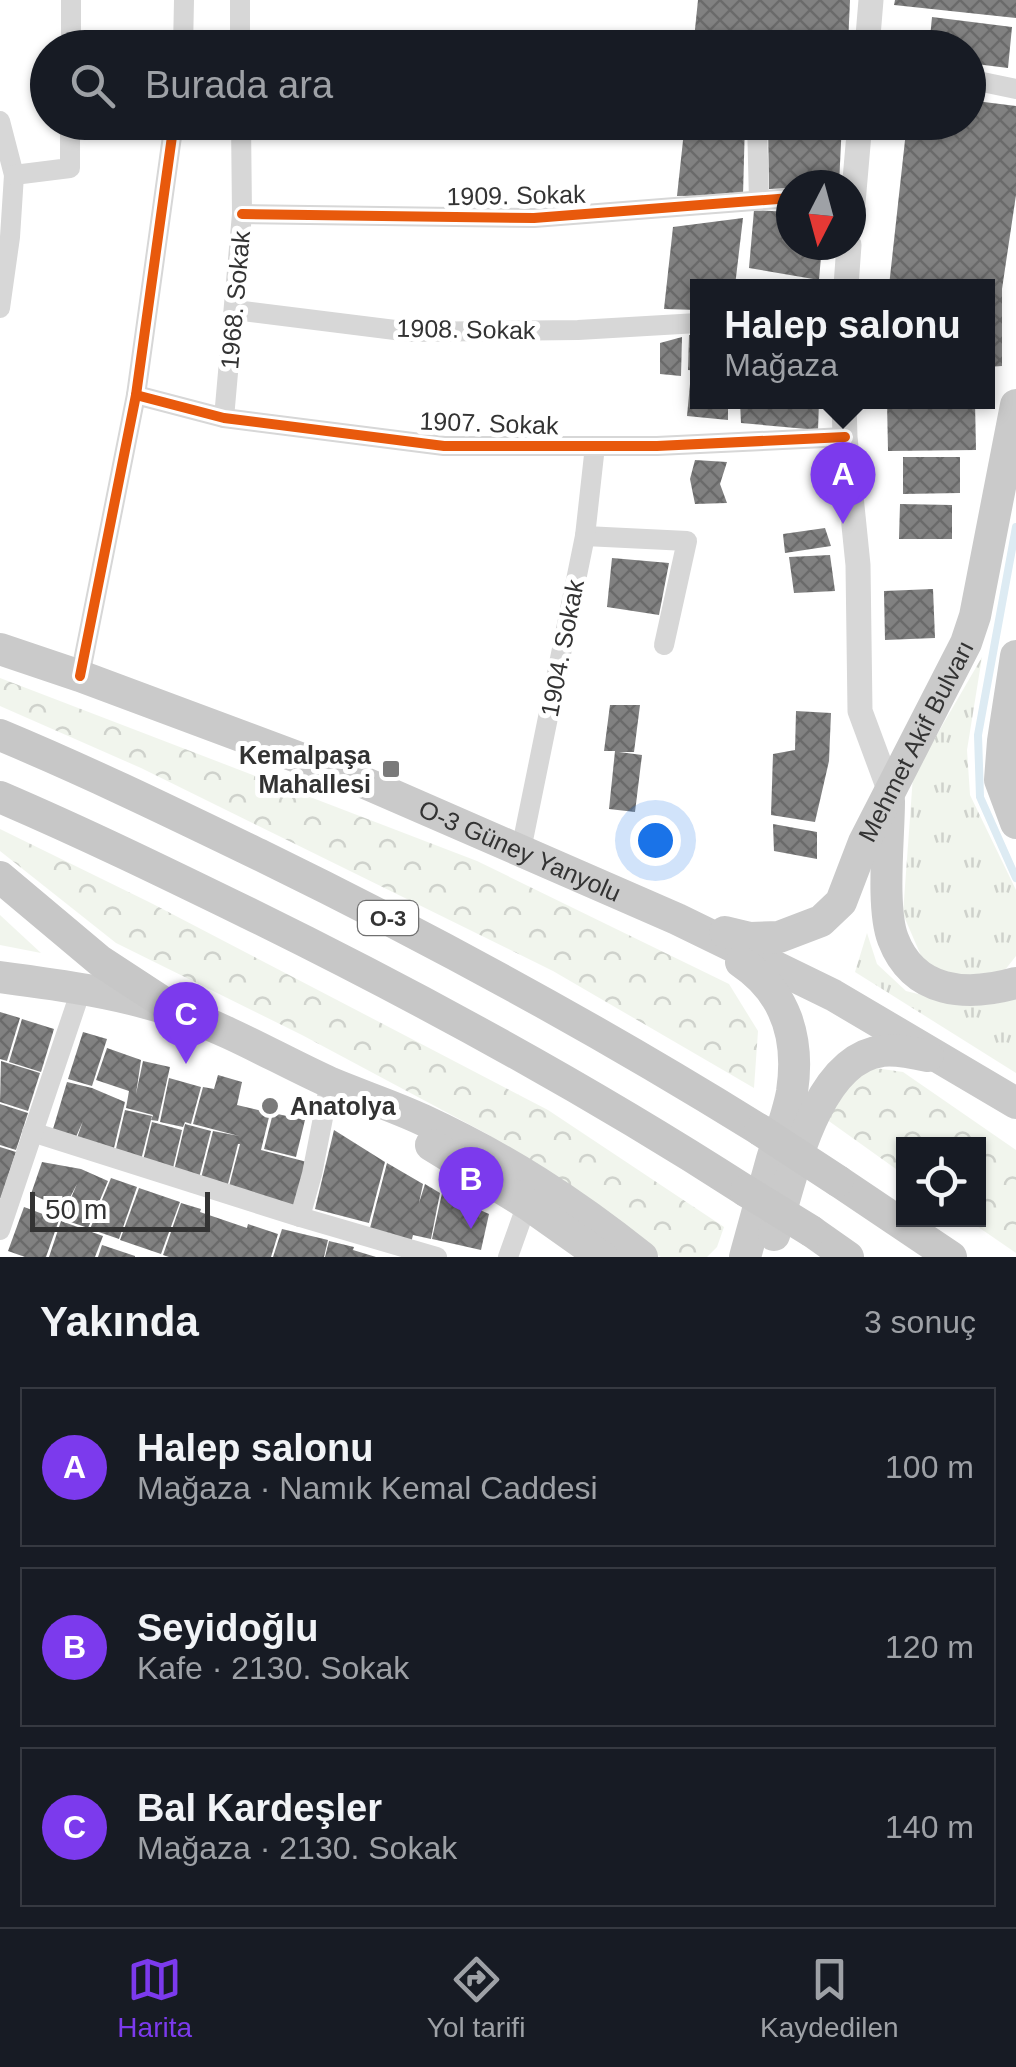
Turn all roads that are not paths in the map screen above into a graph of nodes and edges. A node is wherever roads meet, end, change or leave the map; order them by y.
1 (71, 0) edge
2 (184, 0) edge
3 (240, 0) edge
4 (871, 0) edge
5 (71, 30) edge
6 (183, 30) edge
7 (240, 30) edge
8 (868, 30) edge
9 (986, 83) edge
10 (1016, 89) edge
11 (0, 122) edge
12 (70, 140) edge
13 (171, 140) edge
14 (241, 140) edge
15 (758, 140) edge
16 (858, 140) edge
17 (855, 170) edge
18 (14, 175) junction
19 (776, 199) edge
20 (759, 200) junction
21 (242, 214) junction
22 (0, 308) edge
23 (235, 310) junction
24 (690, 323) edge
25 (136, 395) junction
26 (1016, 405) edge
27 (844, 409) edge
28 (224, 418) junction
29 (845, 437) junction
30 (595, 446) junction
31 (585, 536) junction
32 (664, 644) dead end
33 (0, 649) edge
34 (1016, 656) edge
35 (80, 676) junction
36 (0, 735) edge
37 (890, 792) junction
38 (0, 797) edge
39 (1013, 810) edge
40 (521, 850) junction
41 (0, 878) edge
42 (677, 919) junction
43 (0, 977) edge
44 (1016, 983) edge
45 (82, 988) junction
46 (181, 1014) junction
47 (964, 1070) junction
48 (330, 1082) junction
49 (1016, 1103) edge
50 (32, 1132) junction
51 (527, 1204) junction
52 (300, 1218) junction
53 (0, 1230) edge
54 (437, 1257) edge
55 (508, 1257) edge
56 (602, 1257) edge
57 (642, 1257) edge
58 (744, 1257) edge
59 (767, 1257) edge
60 (848, 1257) edge
61 (951, 1257) edge

1 - 5 street
2 - 6 street
3 - 7 street
4 - 8 street
9 - 10 street
11 - 18 street
12 - 18 street
13 - 25 street
14 - 21 street, 1968. Sokak
15 - 20 street
16 - 17 street
18 - 22 street
19 - 20 street, 1909. Sokak
20 - 21 street, 1909. Sokak
21 - 23 street, 1968. Sokak
23 - 24 street, 1908. Sokak
23 - 28 street, 1968. Sokak
25 - 28 street, 1907. Sokak
25 - 35 street
26 - 37 main road, Mehmet Akif Bulvarı
27 - 29 street
28 - 30 street, 1907. Sokak
29 - 30 street, 1907. Sokak
29 - 37 street
30 - 31 street, 1904. Sokak
31 - 32 street
31 - 40 street, 1904. Sokak
33 - 35 main road, O-3 Güney Yanyolu
34 - 39 main road
35 - 40 main road, O-3 Güney Yanyolu
36 - 61 highway, O-3, bridge
37 - 42 main road, Mehmet Akif Bulvarı
37 - 44 main road
38 - 60 highway, O-3, bridge
40 - 42 main road, O-3 Güney Yanyolu
41 - 46 highway
42 - 47 main road, O-3 Güney Yanyolu
42 - 58 main road
43 - 45 main road
45 - 46 main road
45 - 50 street
46 - 48 main road
47 - 49 main road, O-3 Güney Yanyolu
47 - 59 main road
48 - 51 main road
48 - 52 street
48 - 57 main road
50 - 52 street
50 - 53 street
51 - 55 street
51 - 56 main road
52 - 54 street

